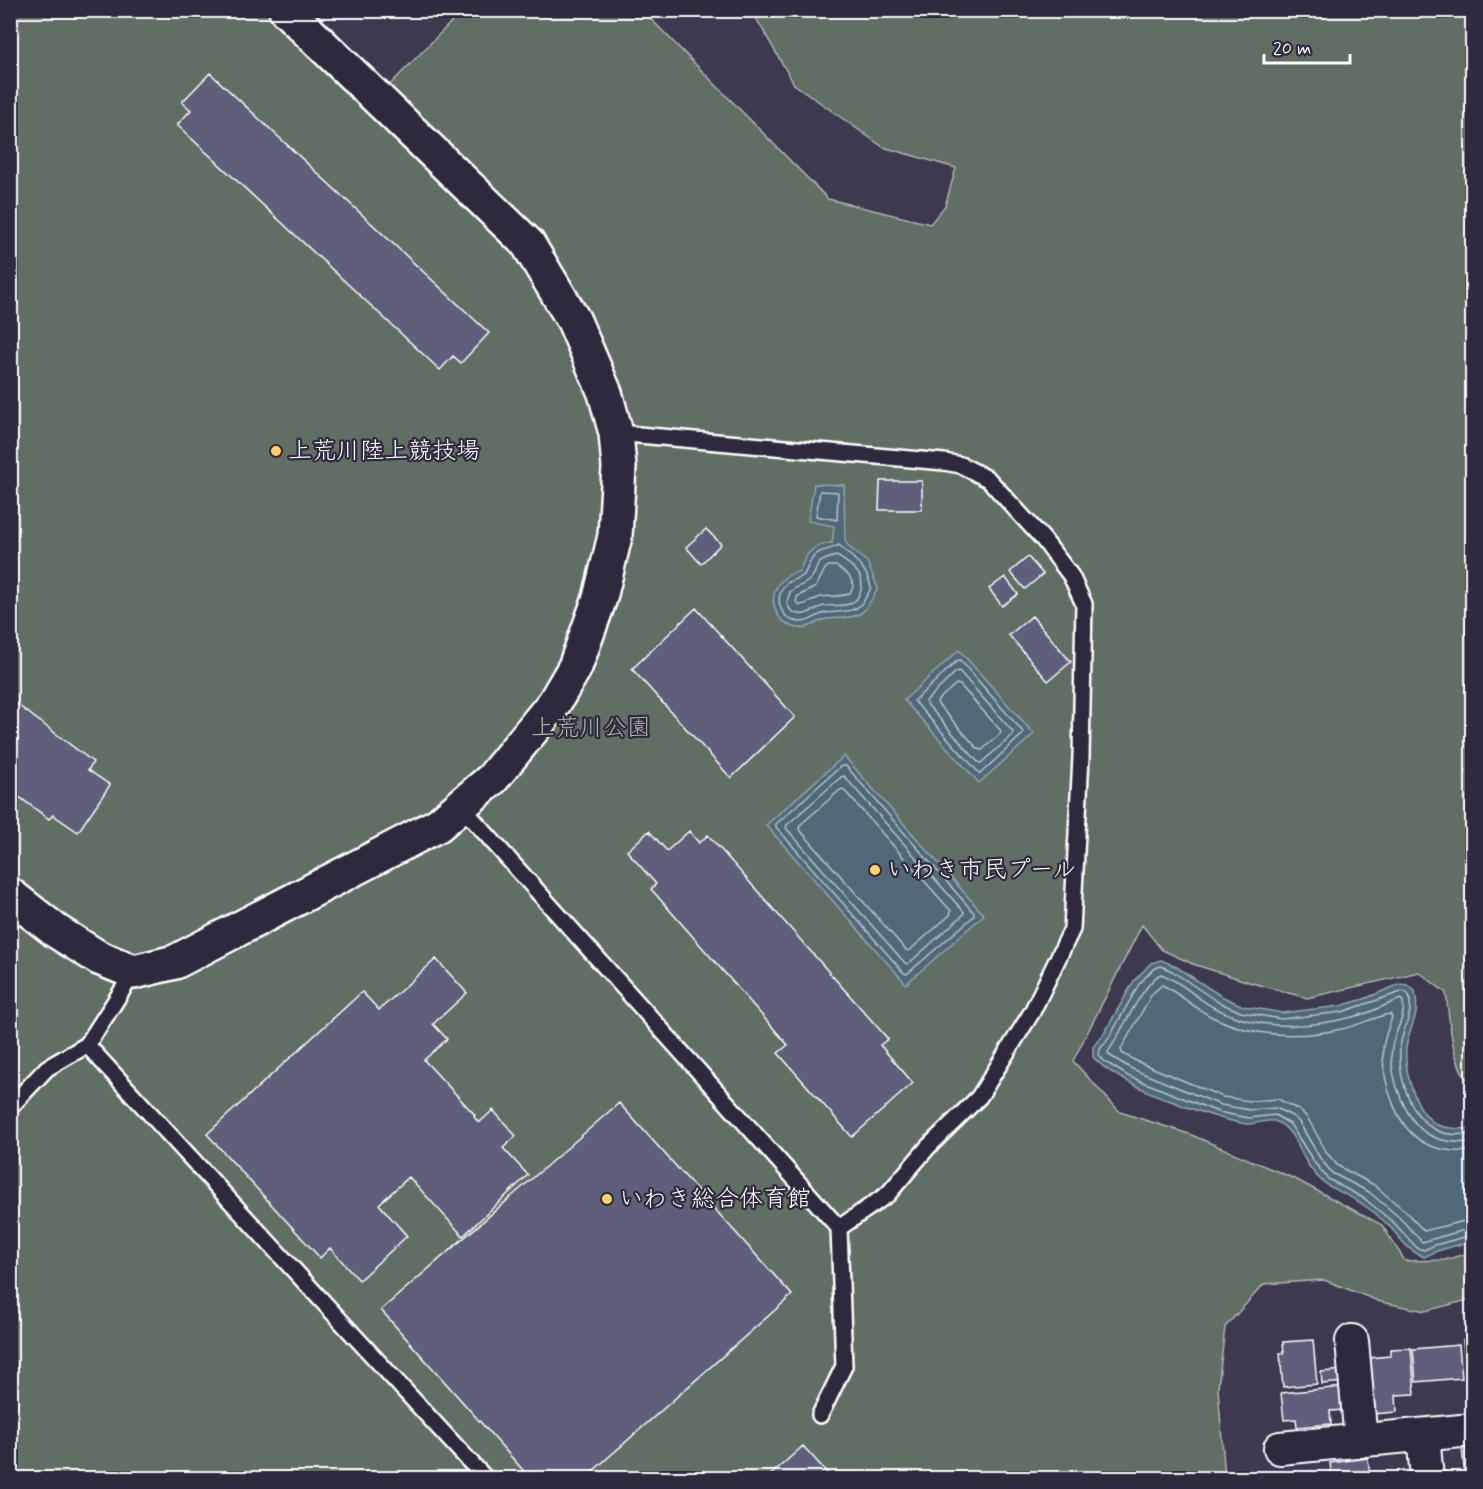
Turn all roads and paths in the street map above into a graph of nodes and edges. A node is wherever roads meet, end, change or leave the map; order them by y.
1 (286, 10) edge
2 (616, 433) junction
3 (461, 806) junction
4 (10, 895) edge
5 (134, 972) junction
6 (87, 1045) junction
7 (10, 1107) edge
8 (839, 1228) junction
9 (1352, 1341) dead end
10 (820, 1415) dead end
11 (1473, 1431) edge
12 (1423, 1436) junction
13 (1361, 1441) junction
14 (1280, 1448) dead end
15 (485, 1479) edge
16 (1427, 1479) edge

1 - 2 street
2 - 3 street
2 - 8 lane
3 - 5 street
3 - 8 lane
4 - 5 street
5 - 6 lane
6 - 7 lane
6 - 15 lane
8 - 10 lane
9 - 13 street
11 - 12 street
12 - 13 street
12 - 16 street
13 - 14 street

